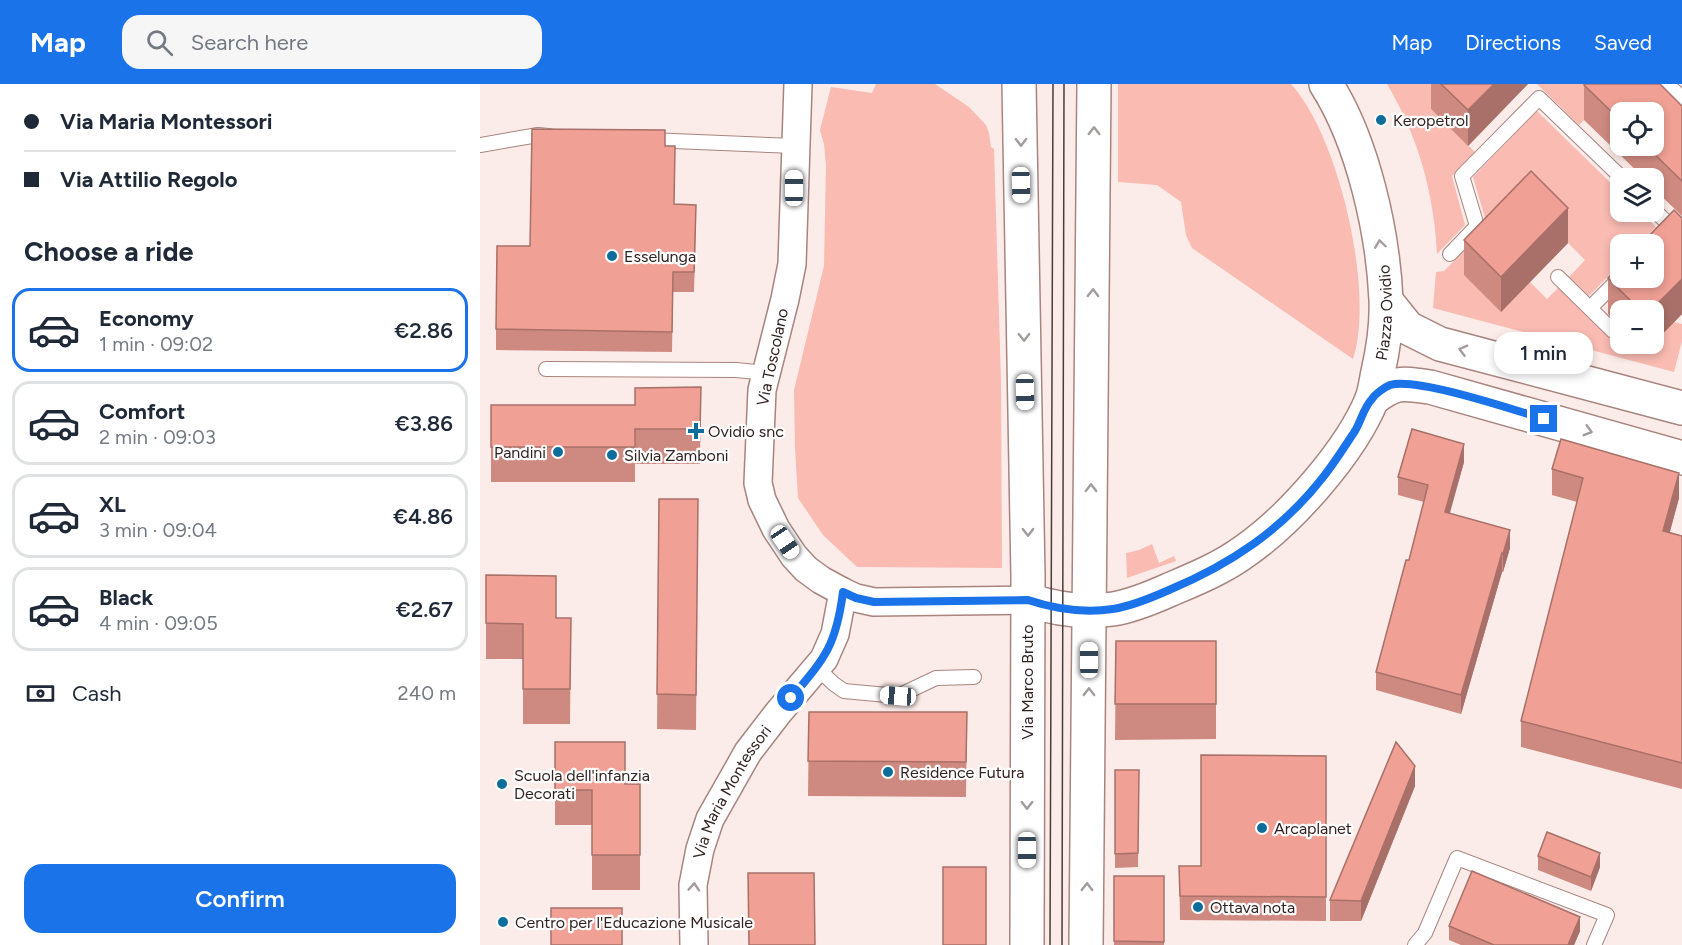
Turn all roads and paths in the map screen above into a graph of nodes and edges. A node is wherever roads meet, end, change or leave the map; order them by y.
1 (798, 84) edge
2 (811, 84) edge
3 (1019, 84) edge
4 (1094, 84) edge
5 (1326, 84) edge
6 (1667, 84) edge
7 (1682, 98) edge
8 (798, 117) junction
9 (561, 136) edge
10 (632, 139) edge
11 (480, 145) edge
12 (795, 146) junction
13 (1612, 168) edge
14 (1664, 220) edge
15 (1670, 226) junction
16 (1662, 234) edge
17 (1682, 237) edge
18 (1450, 254) dead end
19 (1558, 277) dead end
20 (1610, 288) edge
21 (1387, 302) junction
22 (1590, 308) junction
23 (1610, 328) edge
24 (546, 369) dead end
25 (766, 373) junction
26 (1372, 399) junction
27 (1682, 408) edge
28 (1682, 458) edge
29 (843, 592) junction
30 (1028, 600) junction
31 (1090, 609) junction
32 (817, 668) junction
33 (974, 677) dead end
34 (1596, 944) edge
35 (694, 945) edge
36 (1027, 945) edge
37 (1086, 945) edge
38 (1415, 945) edge

1 - 8 street, Via Toscolano
2 - 8 street, Via Toscolano
3 -> 30 main road
31 -> 4 main road
21 -> 5 main road, Piazza Ovidio
6 - 7 lane
8 - 12 street, Via Toscolano
9 - 11 lane
10 - 12 lane
12 - 25 street, Via Toscolano
13 - 18 lane
14 - 15 lane
15 - 16 lane
15 - 17 lane
19 - 22 lane
20 - 22 lane
21 - 26 main road, Piazza Ovidio
27 -> 21 main road
22 - 23 lane
24 - 25 lane
25 - 29 street, Via Toscolano
26 -> 28 main road
26 - 31 main road, Piazza Ovidio
29 - 30 street, Via Toscolano
29 - 32 street, Via Maria Montessori
30 - 31 main road, Piazza Ovidio
30 -> 36 main road, Via Marco Bruto
37 -> 31 main road
32 - 33 lane
35 -> 32 street, Via Maria Montessori
34 - 38 lane

